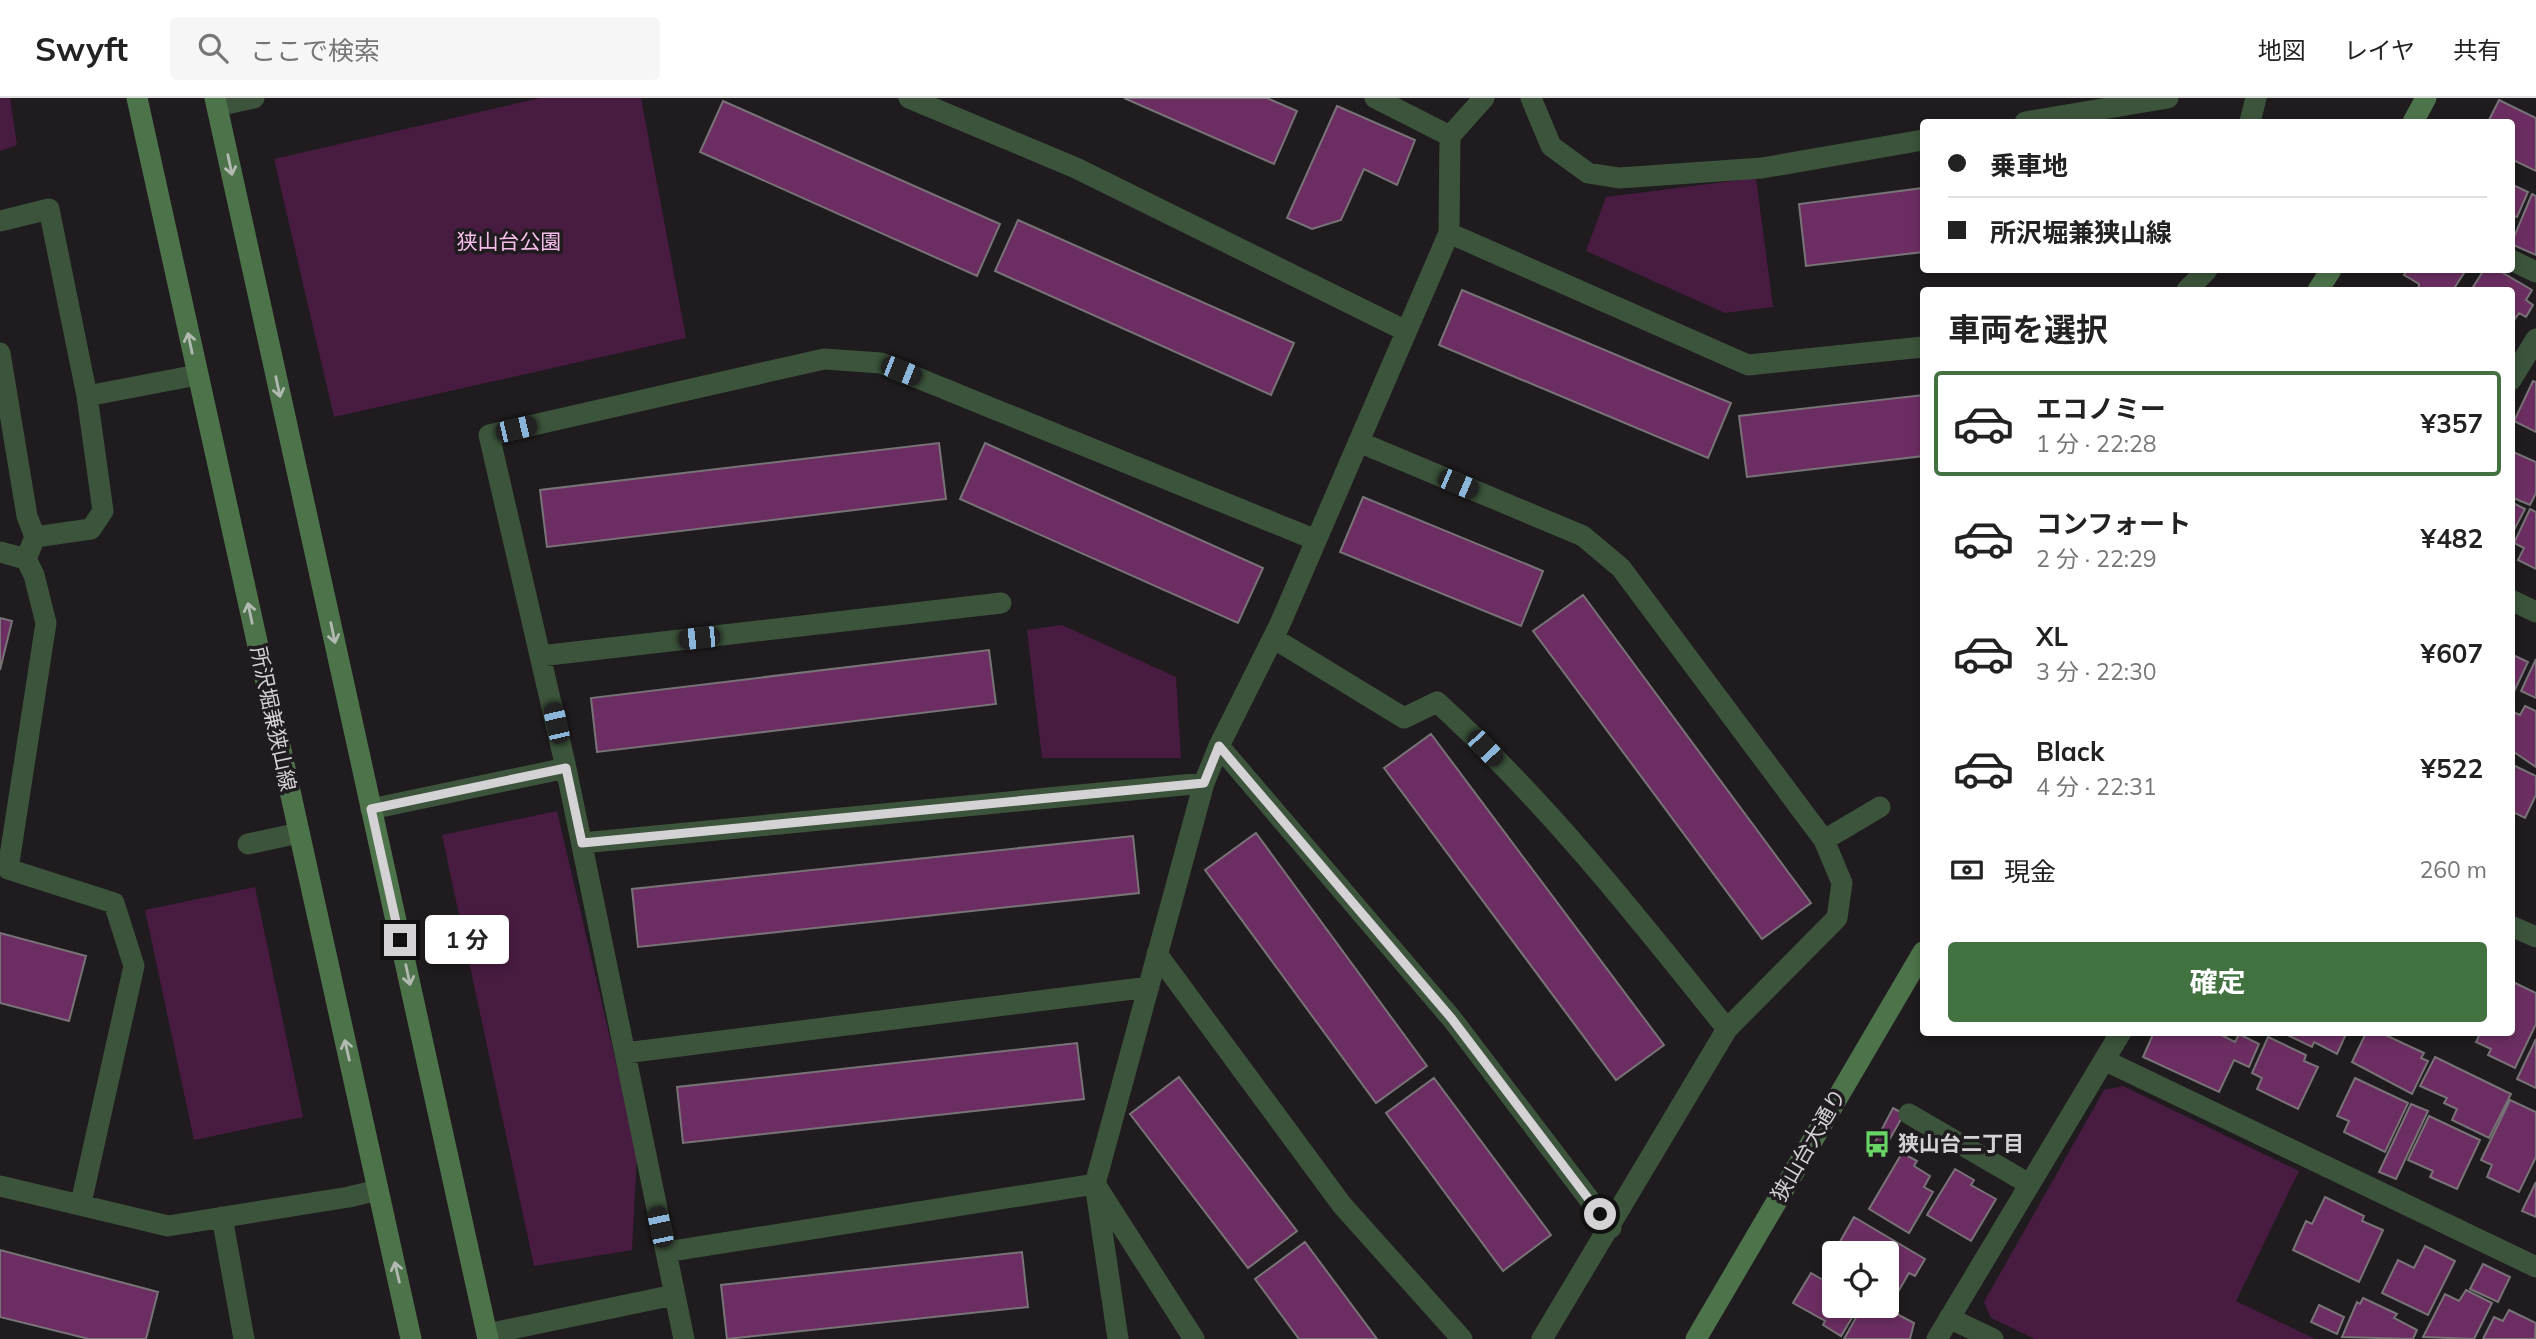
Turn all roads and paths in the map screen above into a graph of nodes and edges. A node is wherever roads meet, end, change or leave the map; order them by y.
1 (137, 98) edge
2 (254, 98) edge
3 (909, 98) edge
4 (1375, 98) edge
5 (1484, 98) edge
6 (1531, 98) edge
7 (2168, 98) edge
8 (2256, 98) edge
9 (2426, 98) edge
10 (216, 102) edge
11 (2043, 119) edge
12 (2251, 119) edge
13 (2415, 119) edge
14 (1450, 136) junction
15 (1920, 141) edge
16 (0, 221) edge
17 (1449, 233) junction
18 (2515, 262) edge
19 (2536, 272) edge
20 (2204, 273) edge
21 (2190, 287) edge
22 (1406, 331) junction
23 (2536, 339) edge
24 (1920, 347) edge
25 (0, 353) edge
26 (2515, 373) edge
27 (197, 375) junction
28 (87, 396) junction
29 (1359, 442) junction
30 (35, 537) junction
31 (1316, 540) junction
32 (0, 552) edge
33 (26, 559) junction
34 (2515, 602) edge
35 (1002, 603) dead end
36 (2536, 612) edge
37 (1273, 638) junction
38 (540, 656) junction
39 (1219, 746) junction
40 (566, 768) junction
41 (1204, 783) junction
42 (1880, 807) dead end
43 (371, 809) junction
44 (299, 833) junction
45 (1824, 840) junction
46 (582, 843) junction
47 (248, 844) dead end
48 (4, 868) edge
49 (2515, 928) edge
50 (2536, 937) edge
51 (1157, 954) junction
52 (1920, 957) edge
53 (1149, 987) junction
54 (1727, 1029) junction
55 (2119, 1036) edge
56 (625, 1053) junction
57 (2104, 1060) junction
58 (1909, 1114) dead end
59 (1095, 1184) junction
60 (2029, 1184) junction
61 (0, 1186) edge
62 (378, 1190) junction
63 (81, 1203) junction
64 (222, 1217) junction
65 (1611, 1228) junction
66 (666, 1252) junction
67 (2536, 1267) edge
68 (674, 1295) junction
69 (1949, 1318) junction
70 (487, 1336) edge
71 (244, 1339) edge
72 (411, 1339) edge
73 (684, 1339) edge
74 (1118, 1339) edge
75 (1194, 1339) edge
76 (1462, 1339) edge
77 (1542, 1339) edge
78 (1696, 1339) edge
79 (1937, 1339) edge
80 (1993, 1339) edge

27 -> 1 main road, 所沢堀兼狭山線
2 - 10 street
3 - 22 street
4 - 14 street
5 - 14 street
6 - 15 street
7 - 11 street
8 - 12 street
9 - 13 main road
10 -> 43 main road
14 - 17 street
16 - 28 street
17 - 22 street
17 - 24 street
18 - 19 street
20 - 21 street
22 - 29 street
23 - 26 street
25 - 30 street
27 - 28 street
44 -> 27 main road, 所沢堀兼狭山線
28 - 30 street
29 - 31 street
29 - 45 street
30 - 33 street
31 - 37 street
31 - 38 street
32 - 33 street
33 - 48 street
34 - 36 street
35 - 38 street
37 - 39 street
37 - 54 street
38 - 40 street
39 - 41 street
39 - 65 street
40 - 43 street
40 - 46 street
41 - 46 street
41 - 51 street
42 - 45 street
43 -> 70 main road
44 - 47 street
62 -> 44 main road, 所沢堀兼狭山線
45 - 54 street
46 - 56 street
48 - 63 street
49 - 50 street
51 - 53 street
51 - 76 street
52 - 78 main road, 狭山台大通り
53 - 56 street
53 - 59 street
54 - 65 street
55 - 57 street
56 - 66 street
57 - 60 street
57 - 67 street
58 - 60 street
59 - 66 street
59 - 74 street
59 - 75 street
60 - 69 street
61 - 63 street
62 - 64 street
72 -> 62 main road, 所沢堀兼狭山線
63 - 64 street
64 - 71 street
65 - 77 street
66 - 68 street
68 - 70 street
68 - 73 street
69 - 79 street
69 - 80 street

